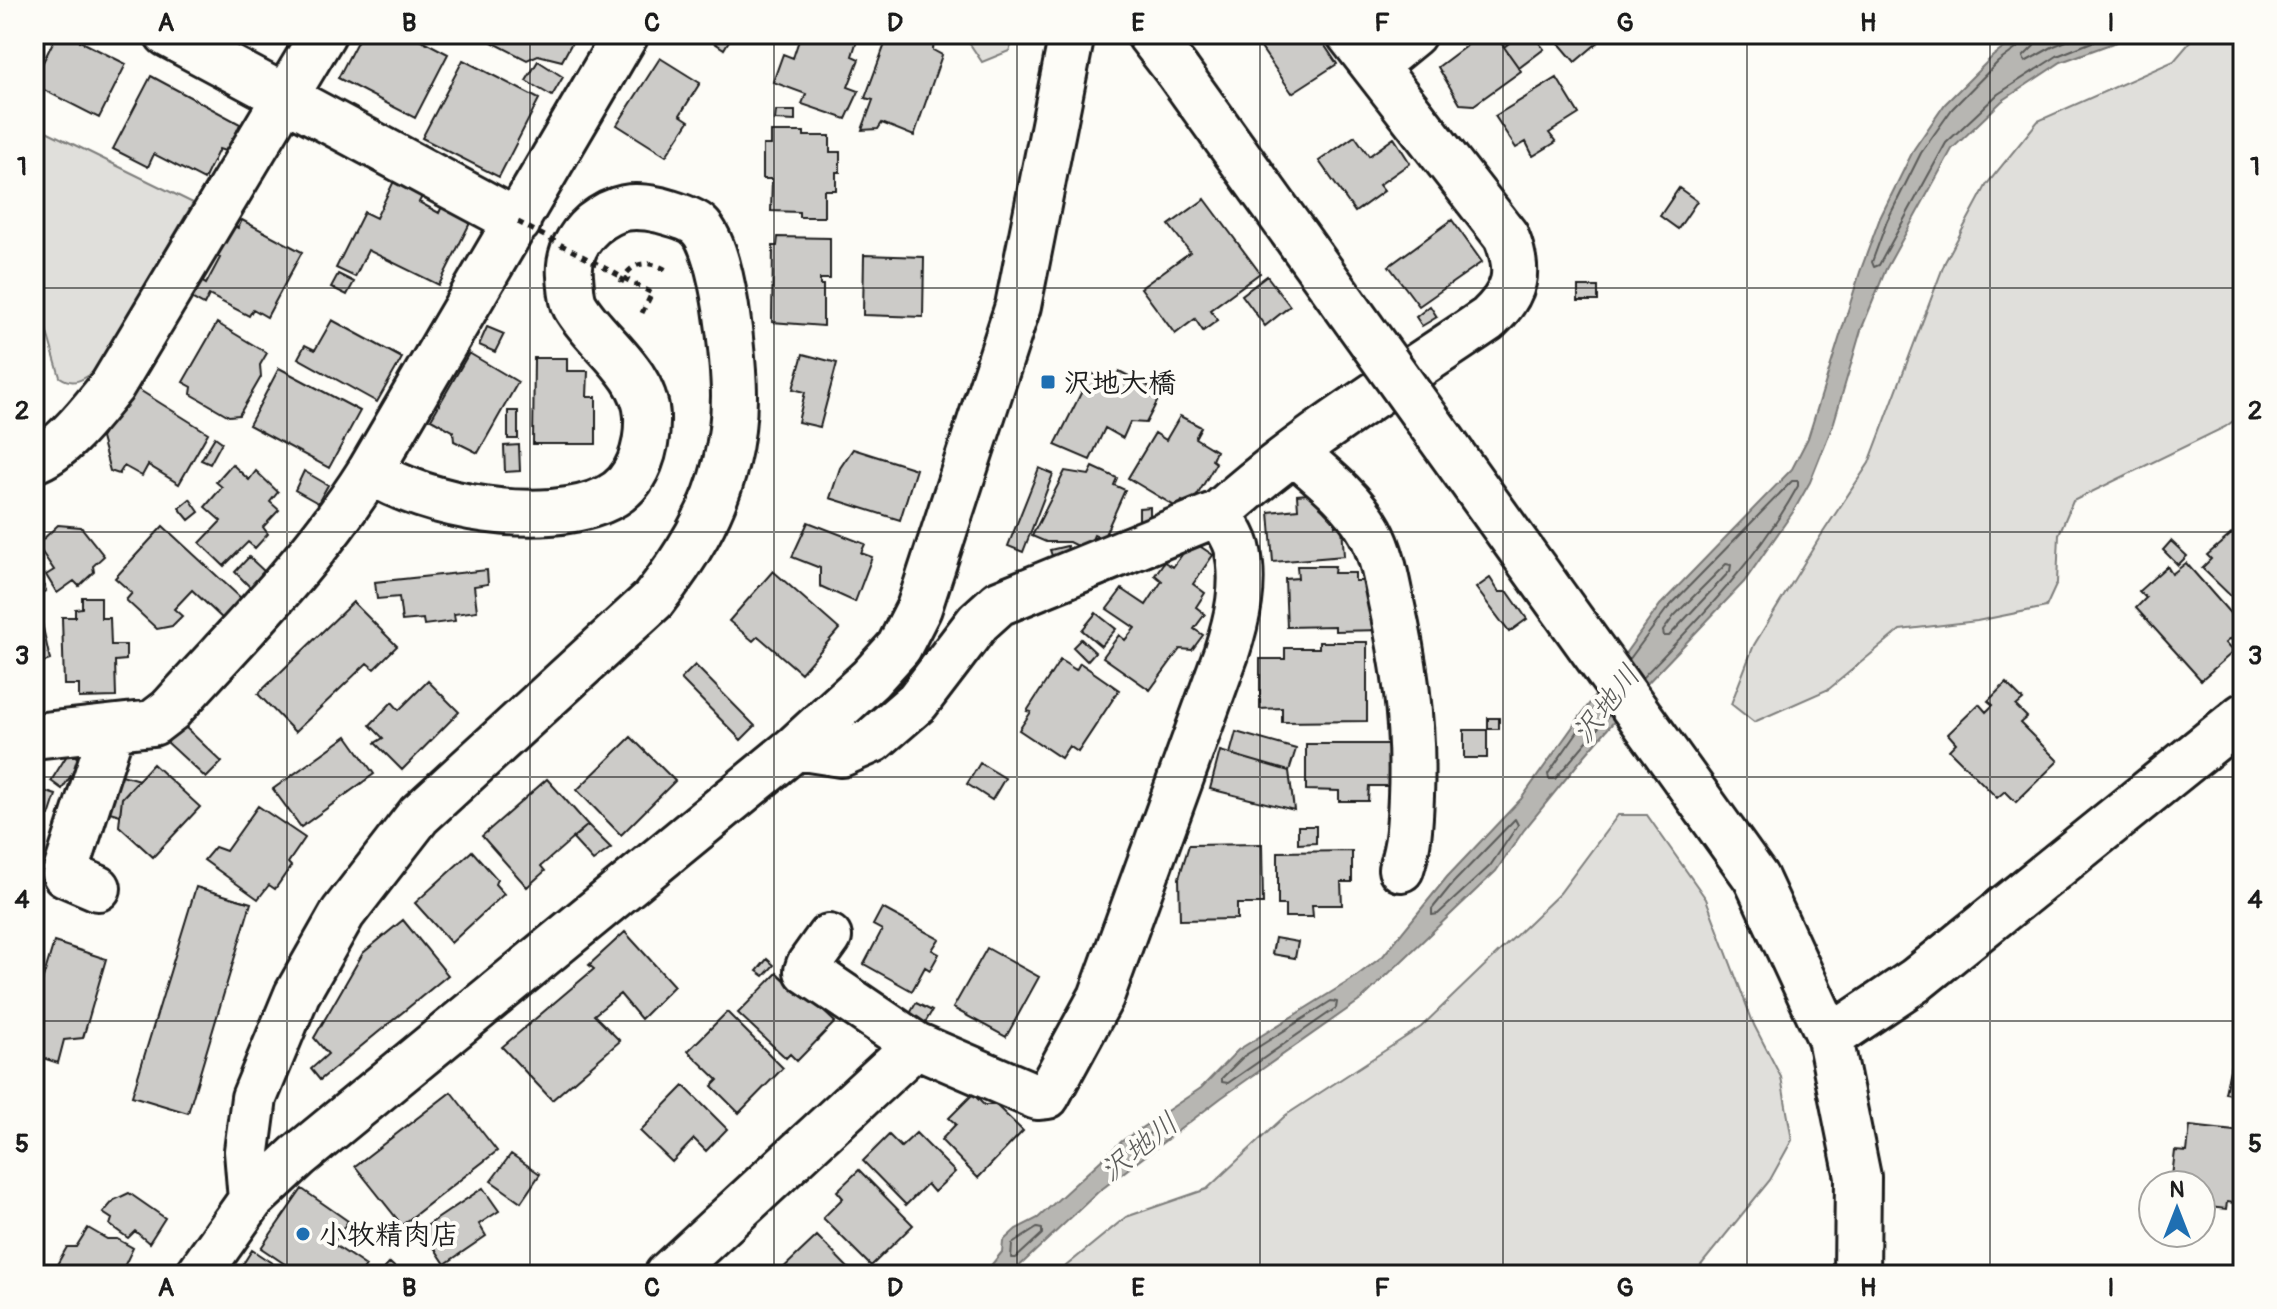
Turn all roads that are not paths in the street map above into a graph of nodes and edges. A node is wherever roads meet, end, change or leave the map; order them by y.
1 (167, 34) edge
2 (323, 34) edge
3 (626, 34) edge
4 (1072, 34) edge
5 (1149, 34) edge
6 (1413, 34) edge
7 (1362, 50) edge
8 (286, 97) junction
9 (518, 222) junction
10 (37, 446) edge
11 (1294, 452) junction
12 (370, 471) junction
13 (1219, 513) junction
14 (2243, 716) edge
15 (112, 729) junction
16 (34, 736) edge
17 (796, 747) junction
18 (1401, 869) dead end
19 (98, 888) dead end
20 (829, 937) dead end
21 (1830, 1038) junction
22 (916, 1045) junction
23 (251, 1200) junction
24 (1846, 1269) edge
25 (198, 1275) edge
26 (667, 1275) edge

1 - 8 street
2 - 8 street
3 - 9 street
4 - 17 street
5 - 21 street, bridge
6 - 7 street
7 - 11 street
8 - 9 street
8 - 10 street
9 - 12 street
11 - 13 street
11 - 18 street
12 - 15 street
12 - 23 street
13 - 17 street
13 - 22 street
14 - 21 street
15 - 16 street
15 - 19 street
17 - 23 street
20 - 22 street
21 - 24 street
22 - 26 street
23 - 25 street

